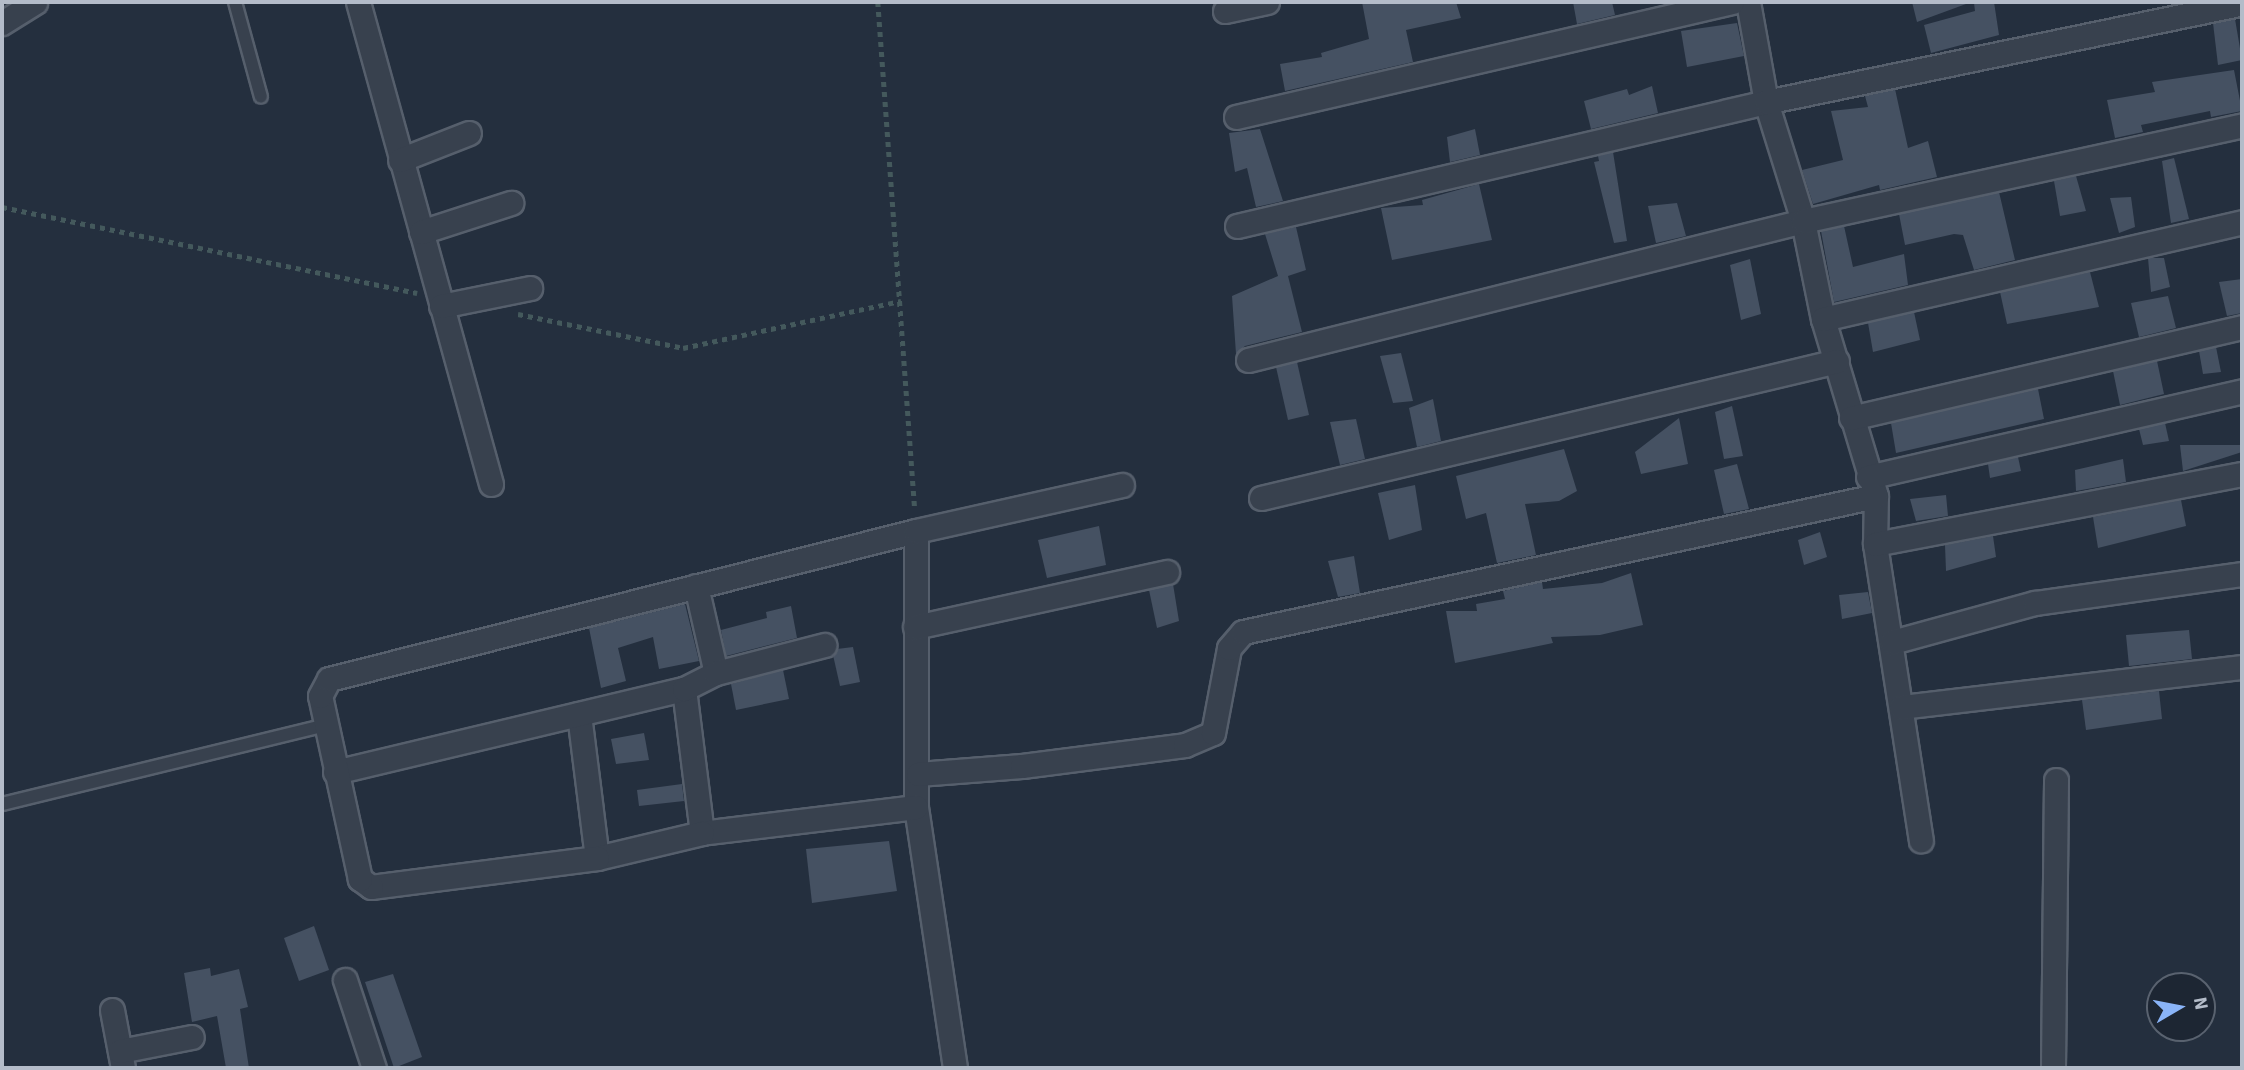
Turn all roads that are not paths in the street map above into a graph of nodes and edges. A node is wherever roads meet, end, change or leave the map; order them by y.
1 (234, 2) edge
2 (358, 2) edge
3 (1267, 2) edge
4 (1732, 2) edge
5 (1748, 2) edge
6 (2242, 3) edge
7 (1224, 11) dead end
8 (261, 97) dead end
9 (1766, 102) junction
10 (1236, 117) dead end
11 (2242, 125) edge
12 (469, 133) dead end
13 (400, 160) junction
14 (511, 204) dead end
15 (1803, 221) junction
16 (2242, 222) edge
17 (1237, 226) dead end
18 (421, 232) junction
19 (530, 288) dead end
20 (441, 306) junction
21 (1823, 319) junction
22 (2242, 327) edge
23 (1248, 359) dead end
24 (1837, 361) junction
25 (2242, 390) edge
26 (1851, 418) junction
27 (2242, 474) edge
28 (491, 484) dead end
29 (1122, 485) dead end
30 (1872, 487) junction
31 (1261, 498) dead end
32 (916, 531) junction
33 (1875, 544) junction
34 (1167, 572) dead end
35 (2242, 574) edge
36 (696, 586) junction
37 (915, 627) junction
38 (1892, 642) junction
39 (824, 645) dead end
40 (2242, 667) edge
41 (716, 673) junction
42 (684, 689) junction
43 (1901, 707) junction
44 (579, 714) junction
45 (326, 726) junction
46 (335, 772) junction
47 (918, 774) junction
48 (2056, 780) dead end
49 (2, 804) edge
50 (916, 807) junction
51 (702, 833) junction
52 (1920, 839) dead end
53 (597, 858) junction
54 (345, 980) dead end
55 (112, 1010) dead end
56 (192, 1037) dead end
57 (121, 1060) edge
58 (374, 1068) edge
59 (955, 1068) edge
60 (2053, 1068) edge

1 - 8 lane
2 - 13 street
3 - 7 street
4 - 10 street
5 - 9 street
6 - 9 street
9 - 15 street
9 - 17 street
11 - 15 street
12 - 13 street
13 - 18 street
14 - 18 street
15 - 21 street
15 - 23 street
16 - 21 street
18 - 20 street
19 - 20 street
20 - 28 street
21 - 24 street
22 - 26 street
24 - 26 street
24 - 31 street
25 - 30 street
26 - 30 street
27 - 33 street
29 - 32 street
30 - 33 street
30 - 47 street
32 - 36 street
32 - 37 street
33 - 38 street
34 - 37 street
35 - 38 street
36 - 41 street
36 - 45 street
37 - 47 street
38 - 43 street
39 - 41 street
40 - 43 street
41 - 42 street
42 - 44 street
42 - 51 street
43 - 52 street
44 - 46 street
44 - 53 street
45 - 46 street
45 - 49 lane
46 - 53 street
47 - 50 street
48 - 60 street
50 - 51 street
50 - 59 street
51 - 53 street
54 - 58 street
55 - 57 street
56 - 57 street

